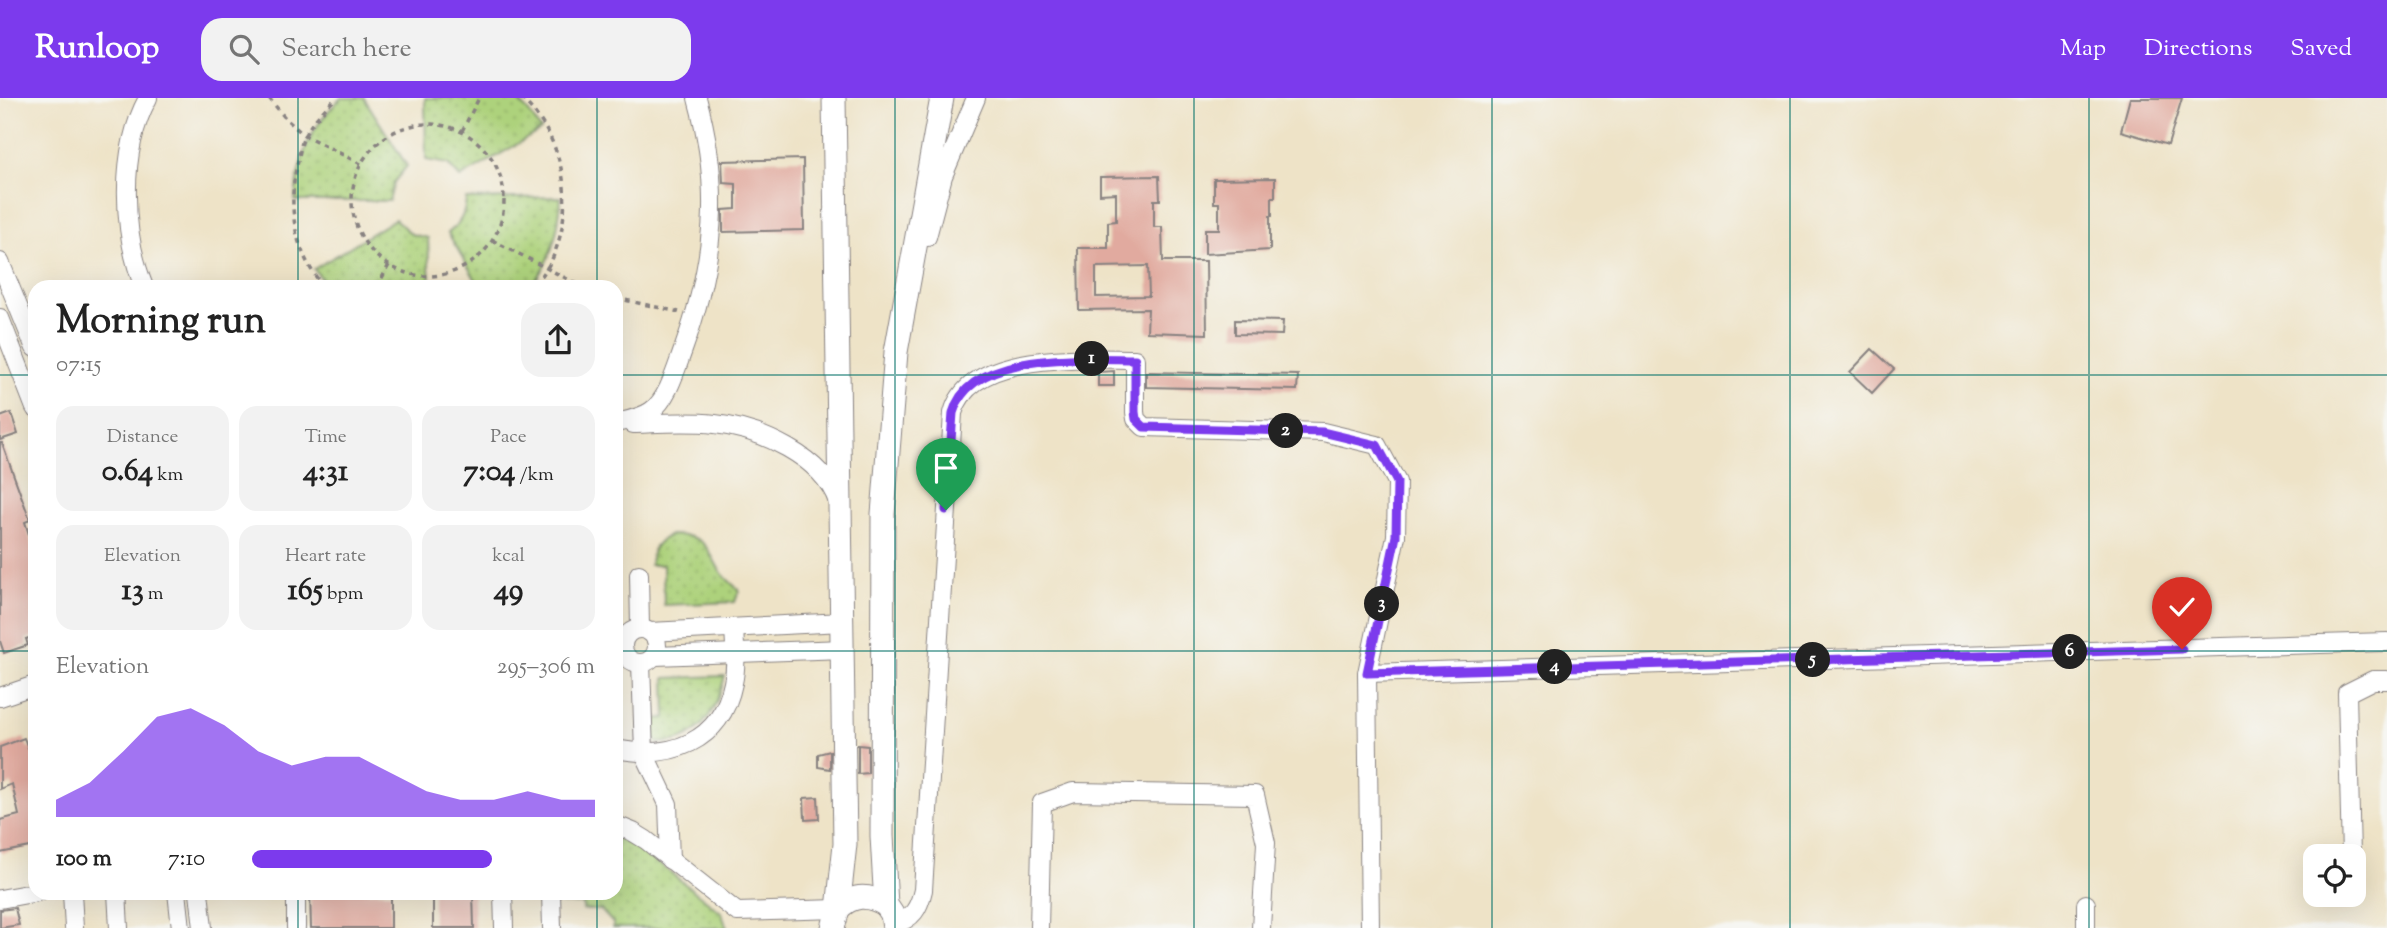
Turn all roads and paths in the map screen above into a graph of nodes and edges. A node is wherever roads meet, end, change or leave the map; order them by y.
1 (269, 98) edge
2 (336, 98) edge
3 (479, 98) edge
4 (521, 98) edge
5 (697, 98) edge
6 (834, 98) edge
7 (942, 98) edge
8 (976, 98) edge
9 (145, 100) edge
10 (461, 131) junction
11 (304, 135) junction
12 (361, 164) junction
13 (492, 240) junction
14 (388, 265) junction
15 (1, 266) edge
16 (546, 269) junction
17 (142, 280) edge
18 (318, 280) edge
19 (380, 280) edge
20 (539, 280) edge
21 (569, 280) edge
22 (623, 299) edge
23 (696, 315) junction
24 (0, 318) edge
25 (28, 331) edge
26 (896, 352) junction
27 (28, 390) edge
28 (623, 422) edge
29 (623, 424) edge
30 (842, 514) junction
31 (639, 574) dead end
32 (843, 622) junction
33 (734, 629) junction
34 (645, 630) junction
35 (2386, 642) edge
36 (844, 649) junction
37 (735, 653) junction
38 (648, 659) junction
39 (1367, 673) junction
40 (2387, 680) edge
41 (28, 687) edge
42 (0, 697) edge
43 (623, 750) edge
44 (644, 753) junction
45 (623, 828) edge
46 (2351, 844) edge
47 (670, 860) junction
48 (28, 894) edge
49 (0, 899) edge
50 (72, 900) edge
51 (117, 900) edge
52 (178, 900) edge
53 (200, 900) edge
54 (296, 900) edge
55 (503, 900) edge
56 (551, 900) edge
57 (2086, 904) dead end
58 (836, 918) edge
59 (891, 919) edge
60 (737, 920) edge
61 (74, 928) edge
62 (119, 928) edge
63 (181, 928) edge
64 (203, 928) edge
65 (296, 928) edge
66 (503, 928) edge
67 (552, 928) edge
68 (1039, 928) edge
69 (1261, 928) edge
70 (1370, 928) edge
71 (2086, 928) edge

1 - 11 path
2 - 11 path
3 - 10 path
4 - 16 path
5 - 23 street
6 - 30 main road
7 - 26 main road
8 - 26 street
9 - 17 street
10 - 12 path
10 - 13 path
11 - 12 path
11 - 18 path
12 - 14 path
13 - 14 path
13 - 16 path
14 - 19 path
15 - 25 street
16 - 20 path
16 - 21 path
22 - 23 path
23 - 28 street
24 - 27 street
26 - 59 main road
29 - 30 street
30 - 32 main road
31 - 34 street
32 - 33 street
32 - 36 main road
33 - 34 street
33 - 37 street
34 - 38 street
34 - 38 street
35 - 39 street
36 - 37 street
36 - 58 main road
37 - 38 street
37 - 44 street
38 - 44 street
39 - 59 street
39 - 70 street
40 - 46 street
41 - 42 street
43 - 44 street
44 - 47 street
45 - 47 street
47 - 60 street
48 - 49 street
50 - 61 street
51 - 62 street
52 - 63 street
53 - 64 street
54 - 65 street
55 - 66 street
56 - 67 street
57 - 71 street
58 - 59 main road
58 - 60 street
68 - 69 street

